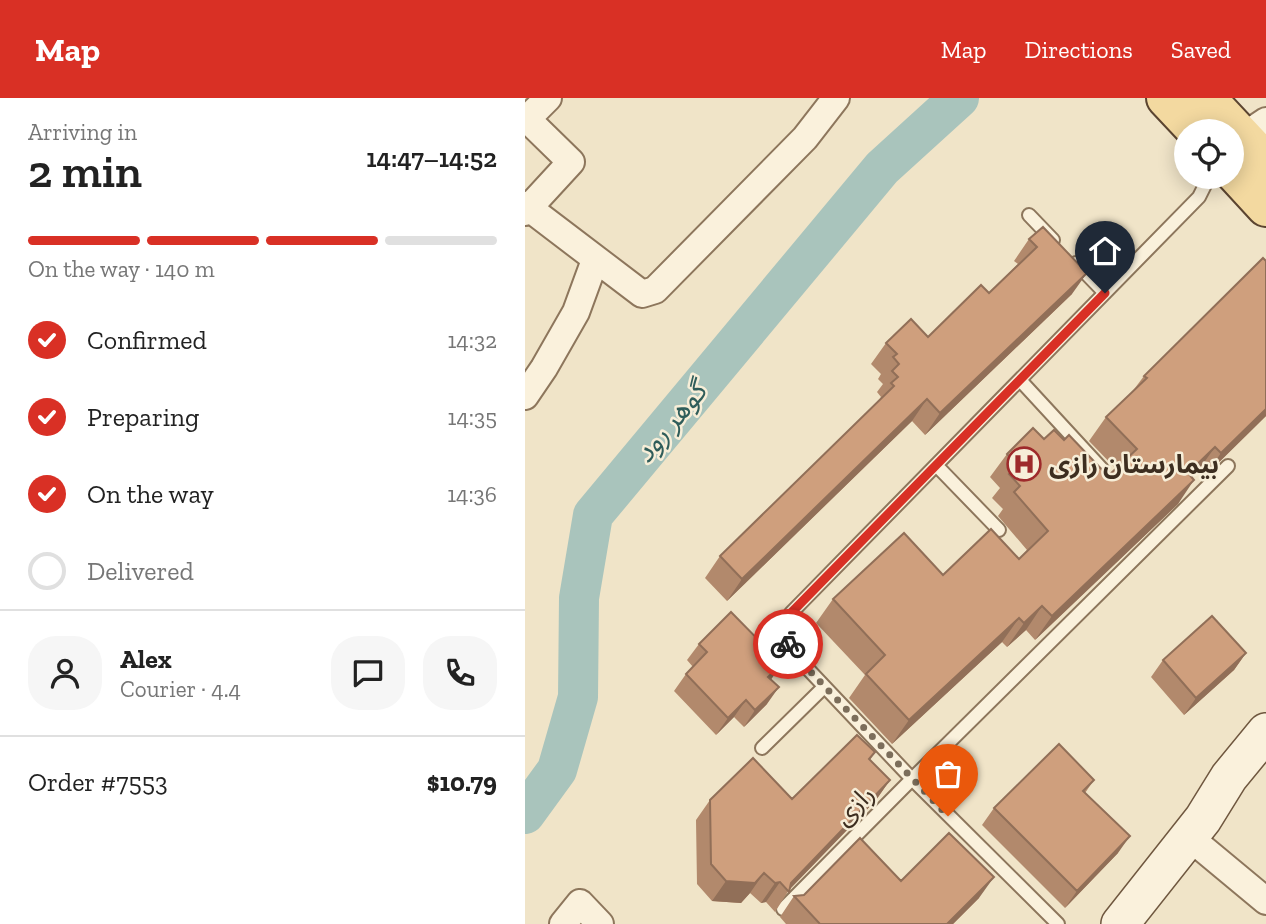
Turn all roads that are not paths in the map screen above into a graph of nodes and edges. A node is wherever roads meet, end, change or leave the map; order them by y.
1 (548, 98) edge
2 (836, 98) edge
3 (1166, 98) edge
4 (1206, 98) edge
5 (1186, 119) edge
6 (1248, 147) edge
7 (1203, 189) edge
8 (1266, 207) edge
9 (526, 209) edge
10 (1029, 215) dead end
11 (595, 260) junction
12 (1105, 293) junction
13 (1020, 380) junction
14 (525, 396) edge
15 (936, 465) junction
16 (1228, 466) edge
17 (1103, 469) edge
18 (999, 530) dead end
19 (824, 687) junction
20 (1266, 732) edge
21 (762, 748) dead end
22 (1266, 762) edge
23 (912, 779) junction
24 (1196, 828) junction
25 (1266, 901) edge
26 (783, 909) edge
27 (563, 924) edge
28 (600, 924) edge
29 (1058, 924) edge
30 (1120, 924) edge

1 - 9 street
2 - 11 street
3 - 5 main road
4 - 6 main road
6 - 8 main road
7 - 12 lane, رازی
9 - 11 street
10 - 12 lane
11 - 14 street
12 - 13 lane, رازی
13 - 15 lane, رازی
13 - 17 lane
15 - 18 lane
15 - 19 lane, رازی
16 - 23 lane
19 - 21 lane
19 - 23 lane, رازی
20 - 24 main road
22 - 24 main road
23 - 26 lane, رازی
23 - 29 lane
24 - 25 street
24 - 30 main road
27 - 28 street

